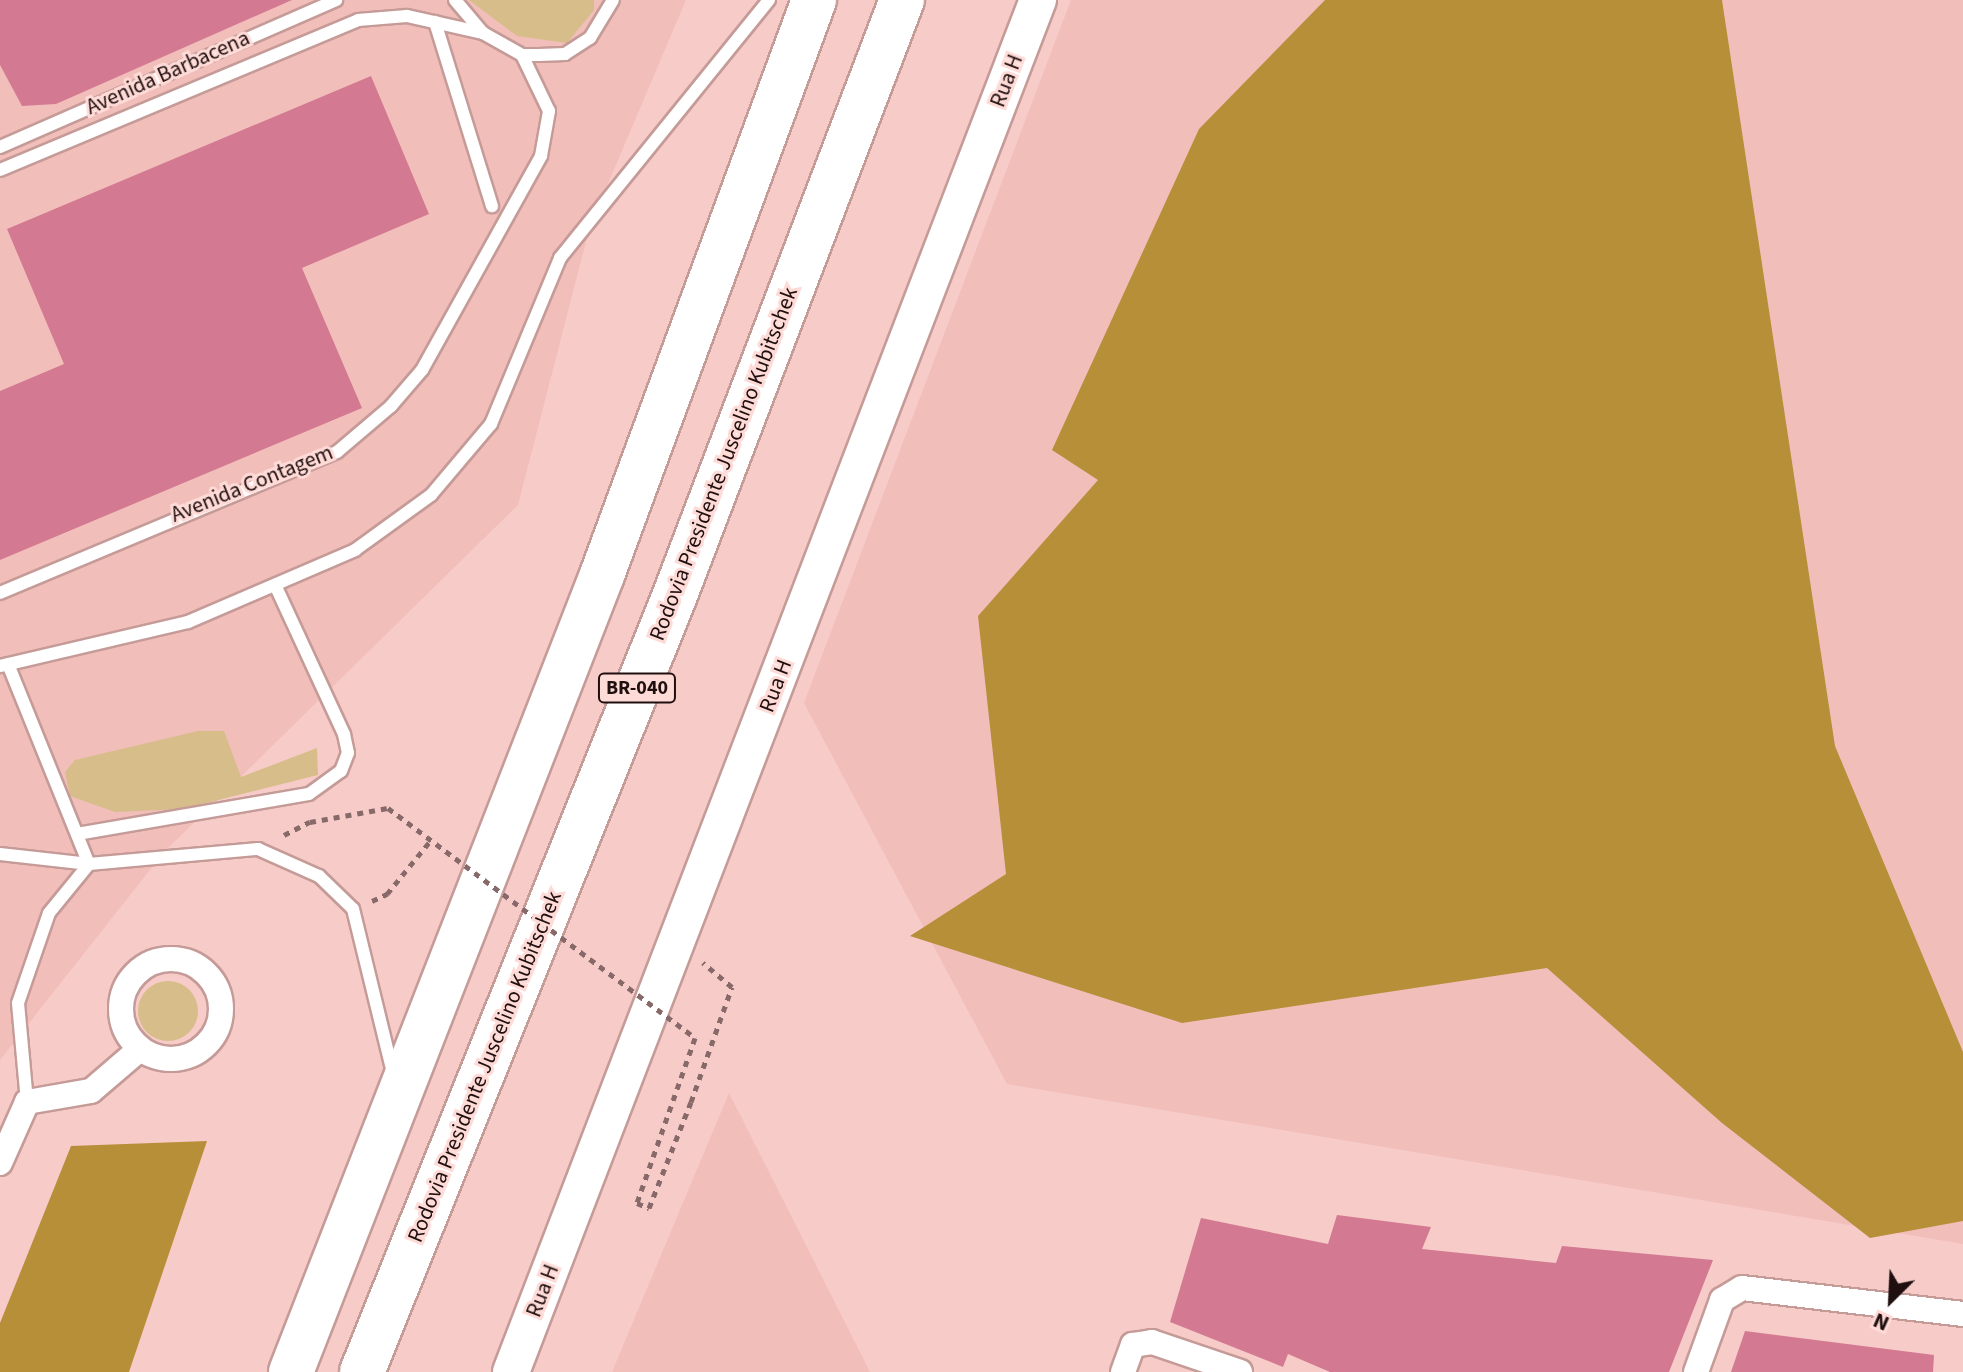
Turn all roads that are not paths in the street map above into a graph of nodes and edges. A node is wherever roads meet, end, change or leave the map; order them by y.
1 (336, 0) edge
2 (455, 0) edge
3 (613, 0) edge
4 (769, 0) edge
5 (814, 0) edge
6 (902, 0) edge
7 (1038, 0) edge
8 (435, 22) junction
9 (483, 33) junction
10 (522, 55) junction
11 (0, 149) edge
12 (5, 170) edge
13 (492, 206) dead end
14 (275, 585) junction
15 (0, 593) edge
16 (4, 665) edge
17 (77, 834) junction
18 (0, 854) edge
19 (89, 864) junction
20 (140, 1049) junction
21 (399, 1096) junction
22 (27, 1102) junction
23 (0, 1163) edge
24 (1963, 1314) edge
25 (291, 1372) edge
26 (362, 1372) edge
27 (511, 1372) edge
28 (1123, 1372) edge
29 (1240, 1372) edge
30 (1696, 1372) edge

1 - 11 lane, Avenida Barbacena
2 - 9 lane
3 - 10 lane
4 - 14 lane
5 - 21 highway, BR-040
6 - 26 highway, Rodovia Presidente Juscelino Kubitschek / BR-040
7 - 27 main road, Rua H
8 - 9 lane
8 - 12 lane, Avenida Barbacena
8 - 13 lane
9 - 10 lane
10 - 15 lane, Avenida Contagem
11 - 12 lane
14 - 16 lane
14 - 17 lane
16 - 17 lane
17 - 19 lane
18 - 19 lane
19 - 21 lane
19 - 22 lane
20 - 20 street
20 - 22 street
21 - 25 highway, BR-040
22 - 23 street
24 - 30 street
28 - 29 street

